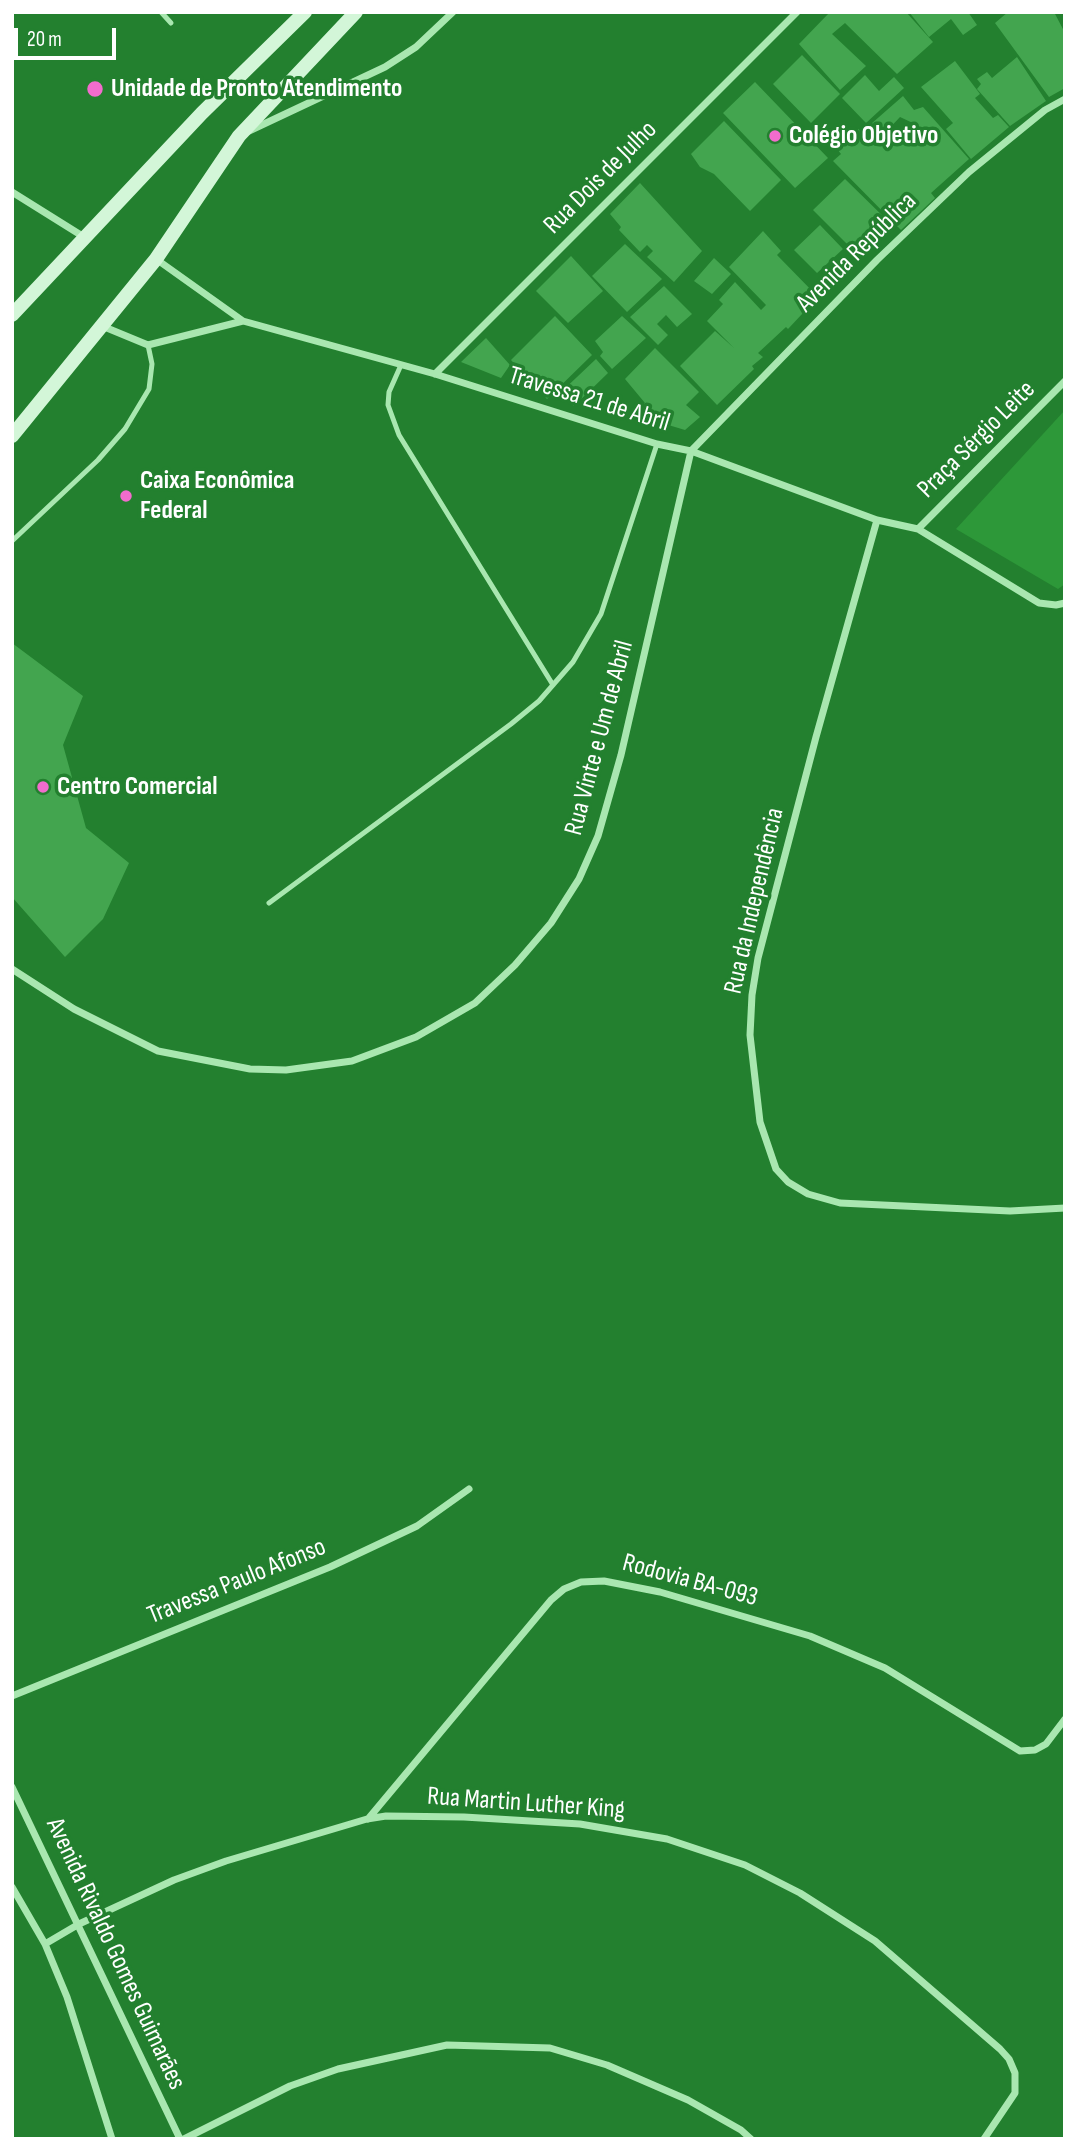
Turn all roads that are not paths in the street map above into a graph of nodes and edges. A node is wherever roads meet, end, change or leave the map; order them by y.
1 (161, 12) edge
2 (305, 12) edge
3 (356, 12) edge
4 (453, 12) edge
5 (797, 12) edge
6 (171, 23) dead end
7 (1065, 99) edge
8 (239, 136) junction
9 (12, 192) edge
10 (85, 237) junction
11 (156, 259) junction
12 (13, 313) edge
13 (243, 321) junction
14 (102, 326) junction
15 (148, 345) junction
16 (401, 365) junction
17 (435, 374) junction
18 (1065, 382) edge
19 (12, 436) edge
20 (657, 444) junction
21 (691, 452) junction
22 (877, 520) junction
23 (918, 529) junction
24 (12, 541) edge
25 (1065, 603) edge
26 (553, 685) junction
27 (269, 902) dead end
28 (12, 969) edge
29 (1065, 1208) edge
30 (469, 1489) dead end
31 (12, 1696) edge
32 (1065, 1719) edge
33 (12, 1787) edge
34 (367, 1819) junction
35 (12, 1887) edge
36 (79, 1924) junction
37 (45, 1944) junction
38 (111, 2139) edge
39 (182, 2139) edge
40 (751, 2139) edge
41 (984, 2139) edge

1 - 6 lane
2 - 10 main road
3 - 8 main road
4 - 8 street
5 - 17 street, Rua Dois de Julho
7 - 21 street, Avenida República
8 - 11 main road
9 - 10 street
10 - 12 main road
11 - 13 street, Travessa 21 de Abril
11 - 14 main road
13 - 15 street, Travessa 21 de Abril
13 - 16 street, Travessa 21 de Abril
14 - 15 street
14 - 19 main road
15 - 24 lane
16 - 17 street, Travessa 21 de Abril
16 - 26 lane
17 - 20 street, Travessa 21 de Abril
18 - 23 street, Praça Sérgio Leite
20 - 21 street, Travessa 21 de Abril
20 - 26 lane
21 - 22 street, Travessa 21 de Abril
21 - 28 street, Rua Vinte e Um de Abril
22 - 23 street, Travessa 21 de Abril
22 - 29 street, Rua da Independência
23 - 25 street, Praça Sérgio Leite
26 - 27 lane
30 - 31 street, Travessa Paulo Afonso
32 - 34 street, Rodovia BA-093
33 - 36 street, Avenida Rivaldo Gomes Guimarães
34 - 36 street, Rua Martin Luther King
34 - 41 street, Rua Martin Luther King
35 - 37 street
36 - 37 street, Rua Martin Luther King
36 - 39 street, Avenida Rivaldo Gomes Guimarães
37 - 38 street
39 - 40 street

